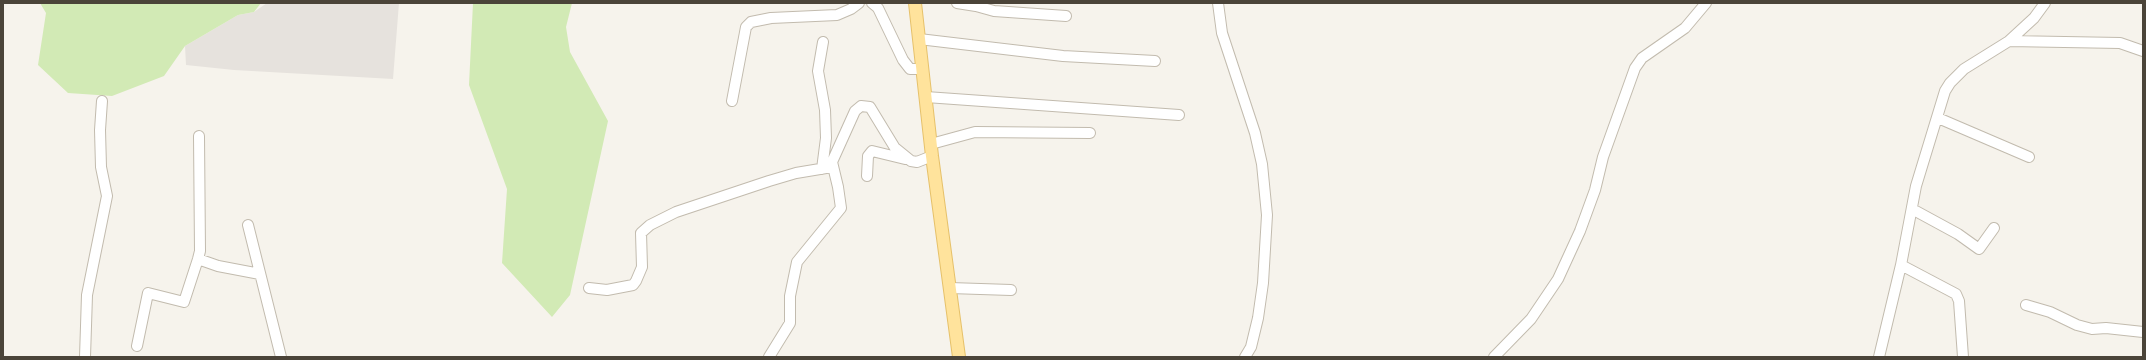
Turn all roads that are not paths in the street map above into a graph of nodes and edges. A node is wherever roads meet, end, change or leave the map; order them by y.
1 (859, 3) edge
2 (872, 3) edge
3 (915, 3) edge
4 (957, 3) edge
5 (1218, 3) edge
6 (1706, 3) edge
7 (2045, 3) edge
8 (978, 5) edge
9 (1066, 16) dead end
10 (919, 39) junction
11 (2009, 40) junction
12 (822, 42) dead end
13 (2143, 51) edge
14 (1155, 61) dead end
15 (922, 69) junction
16 (926, 97) junction
17 (102, 101) dead end
18 (732, 101) dead end
19 (1179, 115) dead end
20 (1938, 118) junction
21 (1090, 133) dead end
22 (199, 136) dead end
23 (931, 144) junction
24 (932, 156) junction
25 (2029, 157) dead end
26 (911, 161) junction
27 (832, 167) junction
28 (822, 169) junction
29 (867, 176) dead end
30 (1912, 209) junction
31 (248, 225) dead end
32 (1994, 228) dead end
33 (198, 259) junction
34 (1901, 265) junction
35 (260, 274) junction
36 (589, 288) dead end
37 (950, 288) junction
38 (1011, 290) dead end
39 (2026, 304) dead end
40 (2143, 332) edge
41 (137, 346) dead end
42 (85, 357) edge
43 (281, 357) edge
44 (769, 357) edge
45 (959, 357) edge
46 (1245, 357) edge
47 (1494, 357) edge
48 (1879, 357) edge
49 (1963, 357) edge

1 - 18 street
2 - 15 street
3 - 10 main road
4 - 8 street
5 - 46 street
6 - 47 street
7 - 11 street
8 - 9 street
10 - 14 street
10 - 15 main road
11 - 13 street
11 - 20 street
12 - 28 street
15 - 16 main road
16 - 19 street
16 - 23 main road
17 - 42 street
20 - 25 street
20 - 30 street
21 - 23 street
22 - 33 street
23 - 24 main road
24 - 26 street
24 - 37 main road
26 - 27 street
26 - 29 street
27 - 28 street
27 - 44 street
28 - 36 street
30 - 32 street
30 - 34 street
31 - 35 street
33 - 35 street
33 - 41 street
34 - 48 street
34 - 49 street
35 - 43 street
37 - 38 street
37 - 45 main road
39 - 40 street

